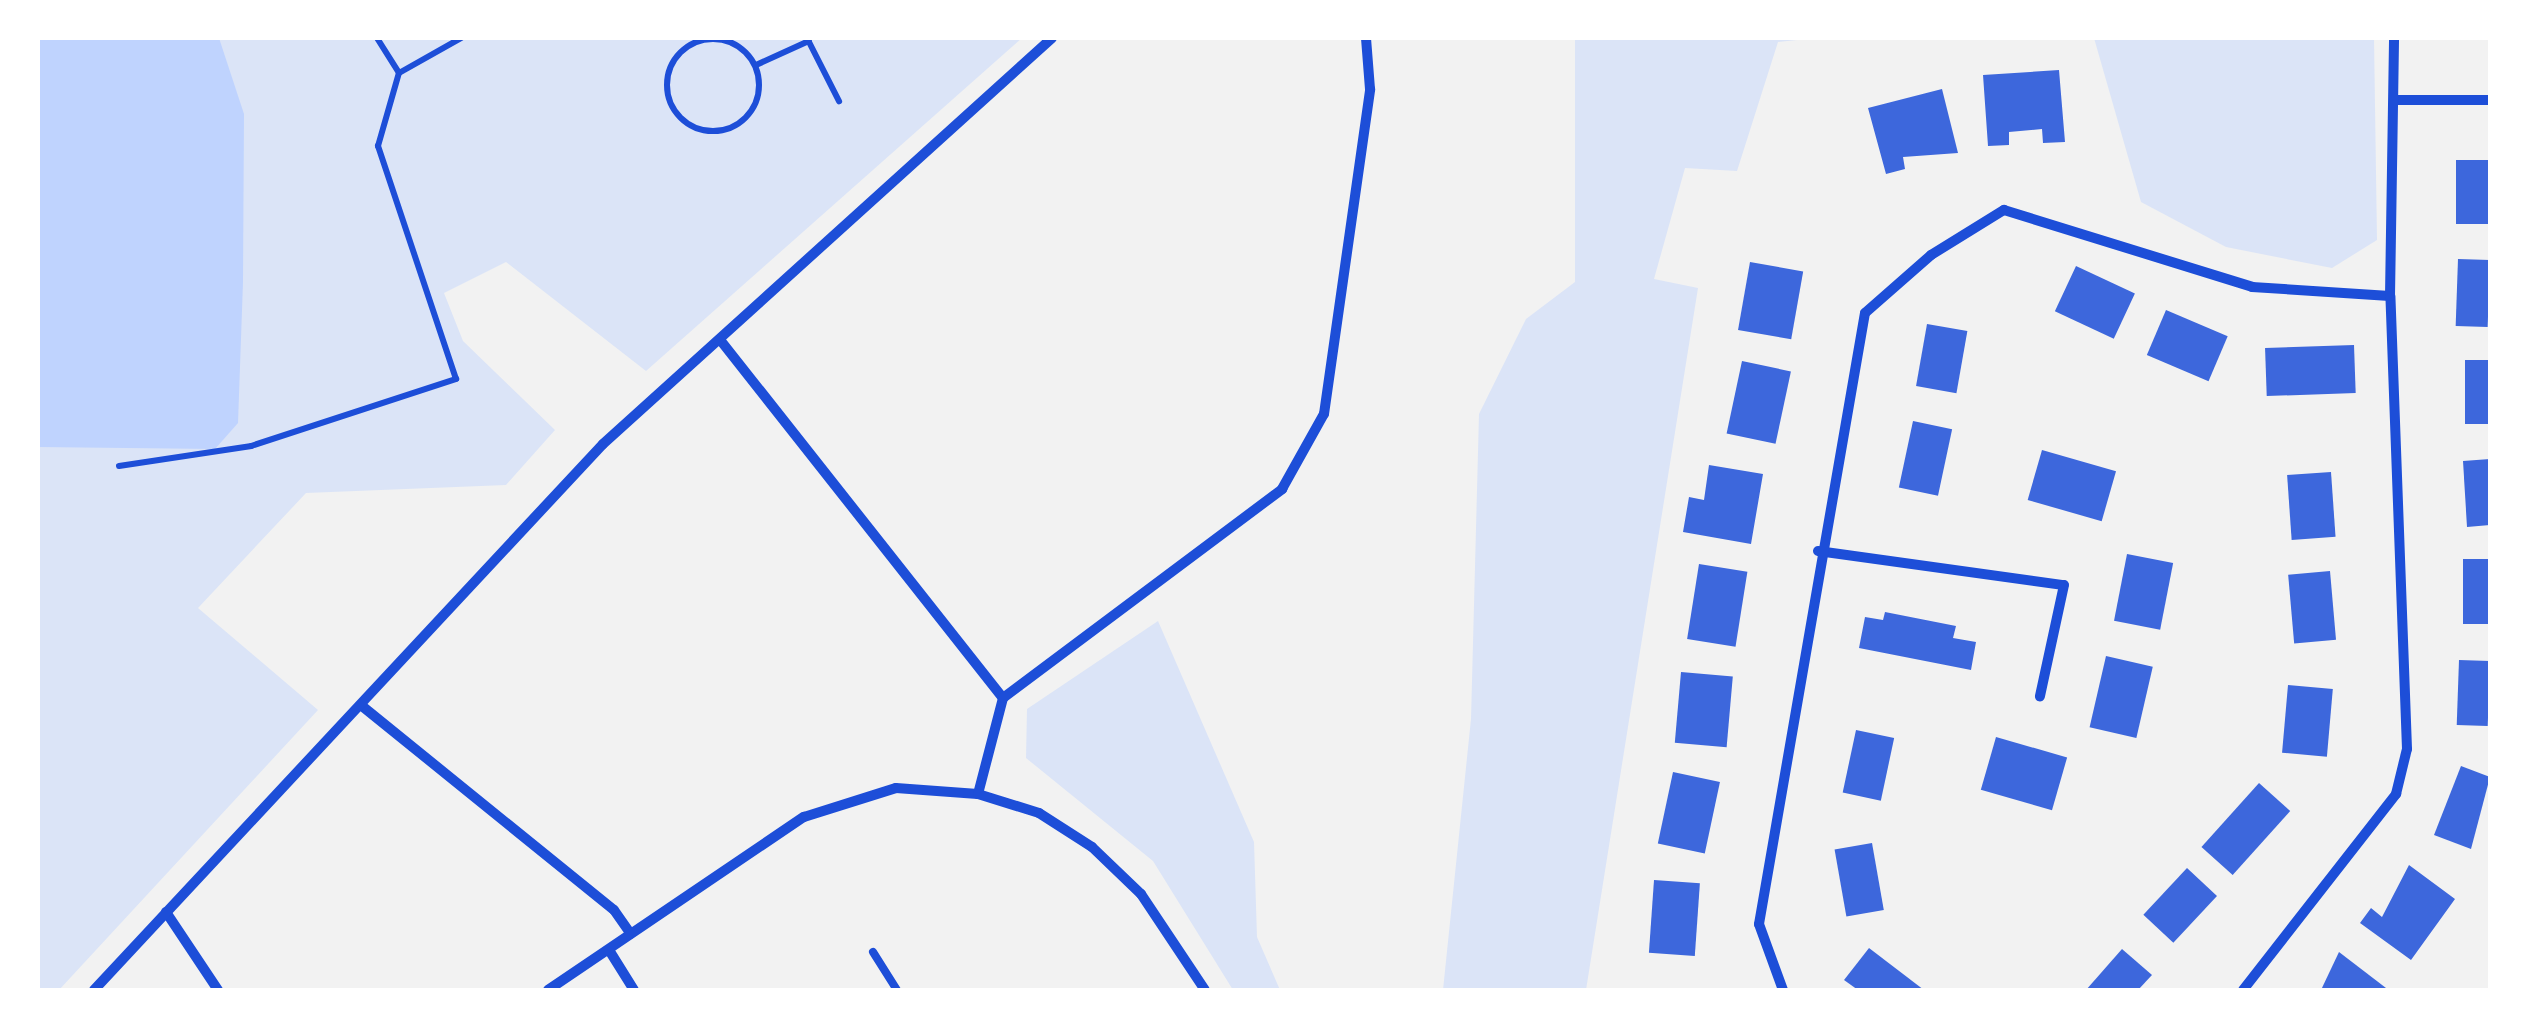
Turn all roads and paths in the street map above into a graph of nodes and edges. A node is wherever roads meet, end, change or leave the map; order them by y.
1 (377, 38) edge
2 (462, 38) edge
3 (1052, 38) edge
4 (1366, 38) edge
5 (2394, 38) edge
6 (808, 39) edge
7 (686, 41) edge
8 (756, 66) junction
9 (399, 73) junction
10 (2394, 100) junction
11 (2490, 100) edge
12 (840, 101) dead end
13 (2390, 296) junction
14 (721, 342) junction
15 (120, 466) dead end
16 (1818, 551) junction
17 (2068, 569) dead end
18 (2064, 585) junction
19 (2040, 696) dead end
20 (1002, 698) junction
21 (362, 706) junction
22 (978, 794) junction
23 (166, 912) junction
24 (631, 934) junction
25 (609, 950) junction
26 (873, 952) dead end
27 (94, 990) edge
28 (218, 990) edge
29 (548, 990) edge
30 (634, 990) edge
31 (897, 990) edge
32 (1205, 990) edge
33 (1783, 990) edge
34 (2244, 990) edge

1 - 9 path
2 - 9 path
3 - 14 street
4 - 20 street
5 - 10 street
6 - 8 path
6 - 12 path
7 - 8 path
7 - 8 path
9 - 15 path
10 - 11 street
10 - 13 street
13 - 16 street
13 - 34 street
14 - 20 street
14 - 21 street
16 - 18 street
16 - 33 street
17 - 18 street
18 - 19 street
20 - 22 street
21 - 23 street
21 - 24 street
22 - 24 street
22 - 32 street
23 - 27 street
23 - 28 street
24 - 25 street
25 - 29 street
25 - 30 street
26 - 31 lane

